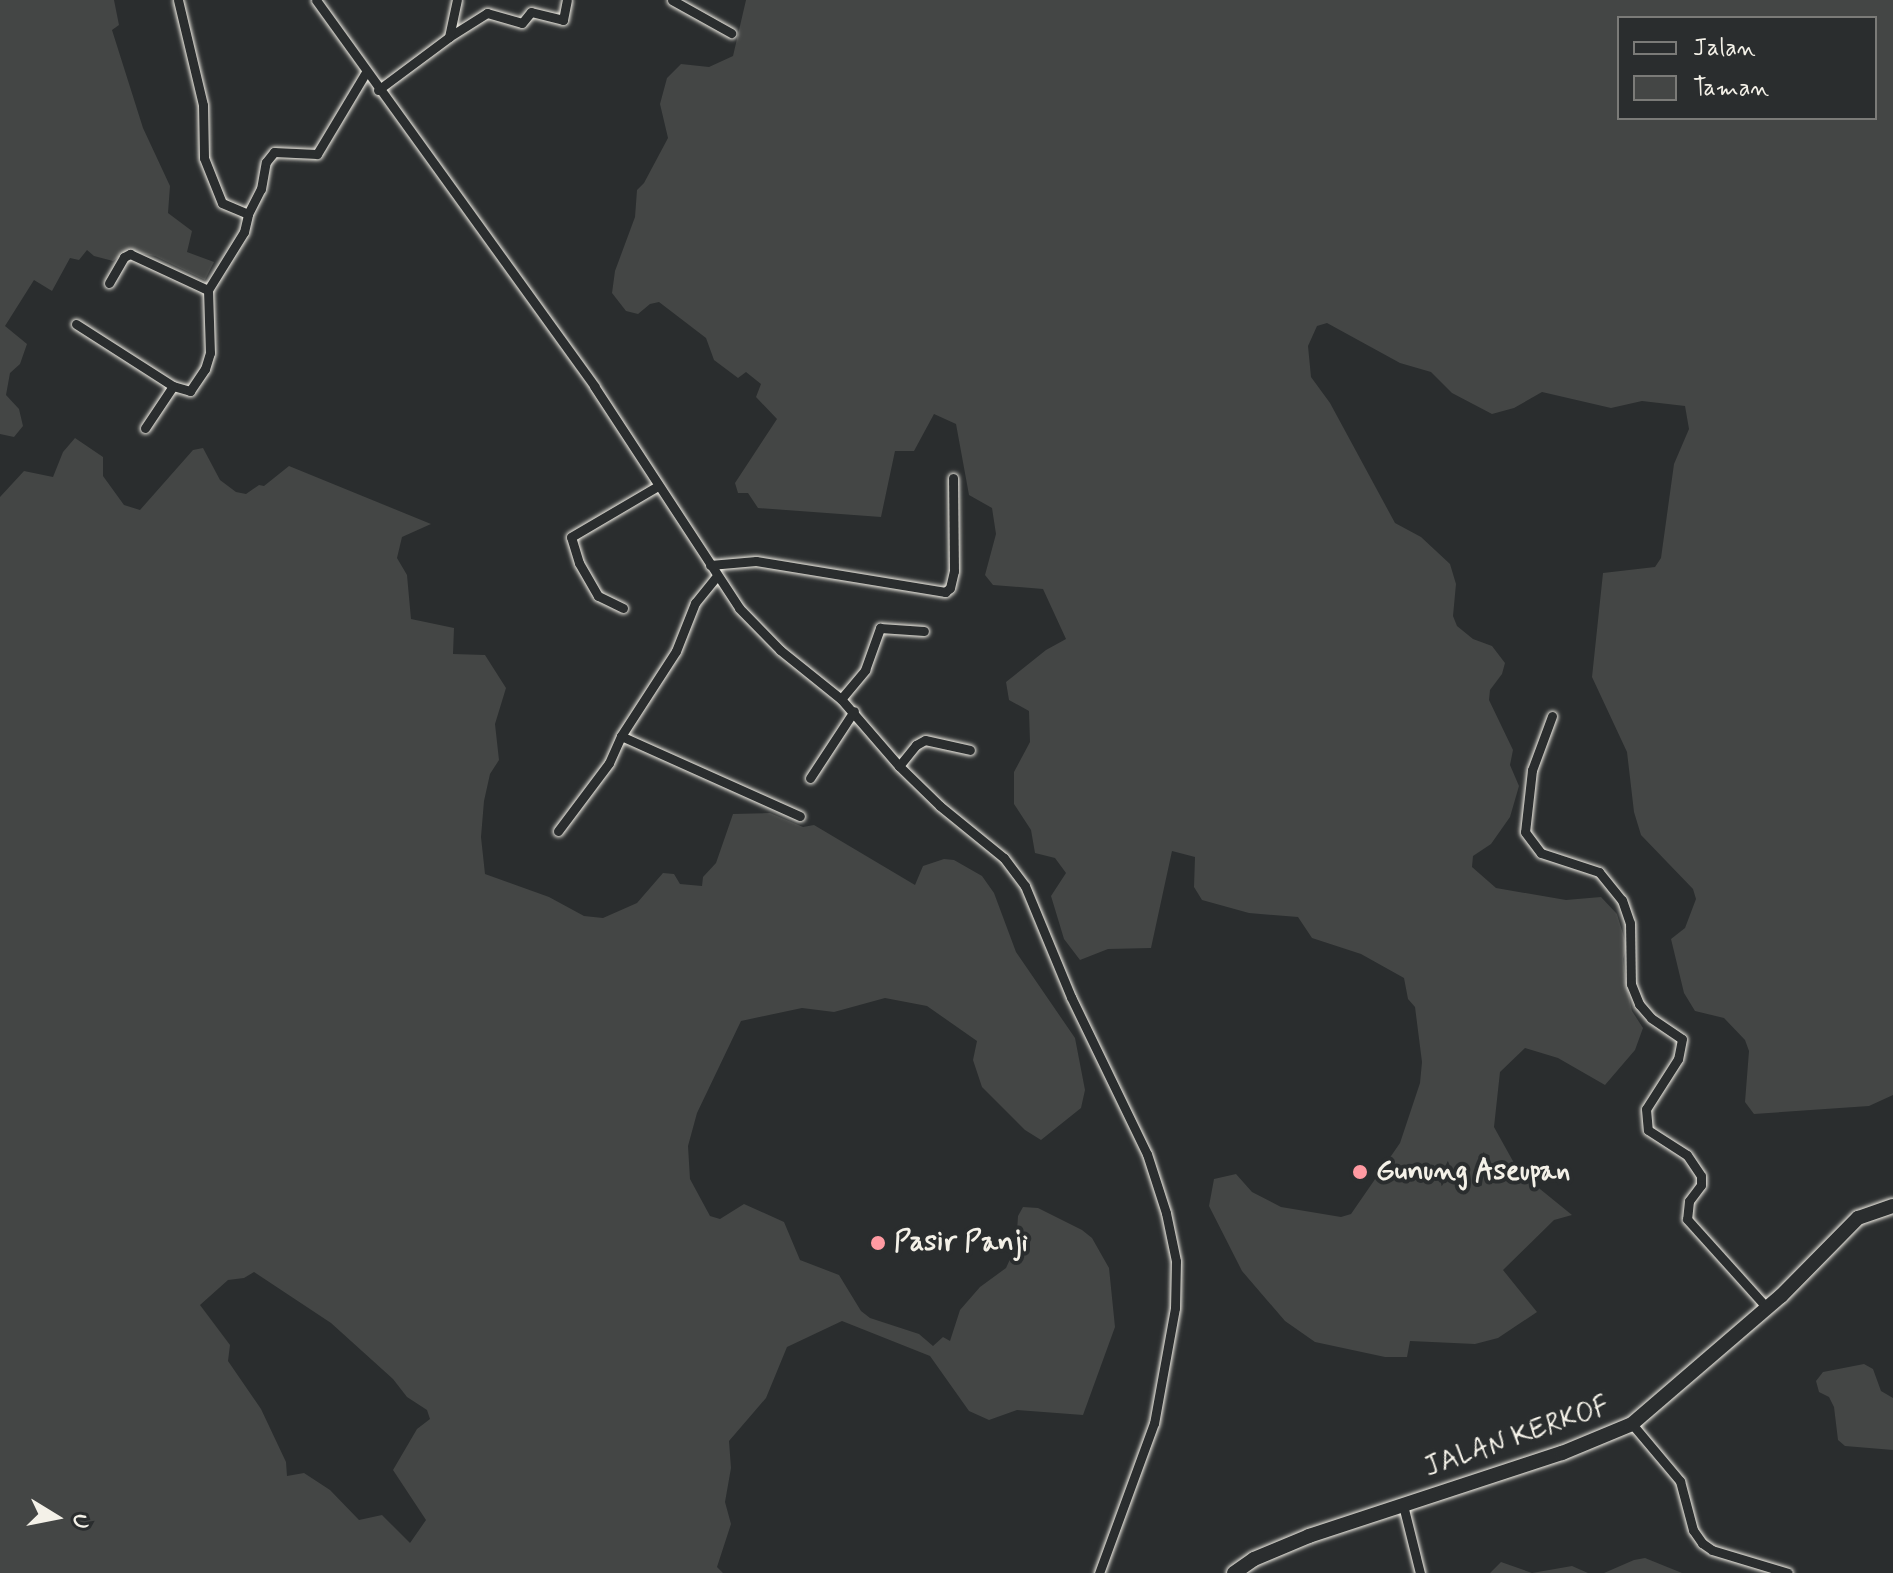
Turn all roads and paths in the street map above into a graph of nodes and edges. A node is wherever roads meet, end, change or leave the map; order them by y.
1 (178, 0) edge
2 (316, 0) edge
3 (457, 0) edge
4 (567, 0) edge
5 (672, 0) edge
6 (731, 33) dead end
7 (449, 37) junction
8 (366, 72) junction
9 (378, 90) junction
10 (248, 214) junction
11 (109, 283) dead end
12 (208, 290) junction
13 (76, 324) dead end
14 (173, 386) junction
15 (145, 428) dead end
16 (953, 478) dead end
17 (658, 486) junction
18 (710, 565) junction
19 (716, 577) junction
20 (623, 608) dead end
21 (924, 631) dead end
22 (841, 699) junction
23 (854, 711) junction
24 (1552, 716) dead end
25 (621, 736) junction
26 (970, 750) dead end
27 (899, 766) junction
28 (810, 778) dead end
29 (800, 816) dead end
30 (558, 831) dead end
31 (1893, 1206) edge
32 (1767, 1308) junction
33 (1632, 1424) junction
34 (1403, 1505) junction
35 (1099, 1573) edge
36 (1234, 1573) edge
37 (1420, 1573) edge
38 (1788, 1573) edge

1 - 10 street
2 - 8 street
3 - 7 street
4 - 7 street
5 - 6 street
7 - 9 street
8 - 9 street
8 - 10 street
9 - 17 street
10 - 12 street
11 - 12 street
12 - 14 street
13 - 14 street
14 - 15 street
16 - 18 street
17 - 18 street
17 - 20 street
18 - 19 street
19 - 22 street
19 - 25 street
21 - 22 street
22 - 23 street
23 - 27 street
23 - 28 street
24 - 32 street
25 - 29 street
25 - 30 street
26 - 27 street
27 - 35 street
31 - 32 main road, JALAN KERKOF
32 - 33 main road, JALAN KERKOF
33 - 34 main road, JALAN KERKOF
33 - 38 street
34 - 36 main road, JALAN KERKOF
34 - 37 street

